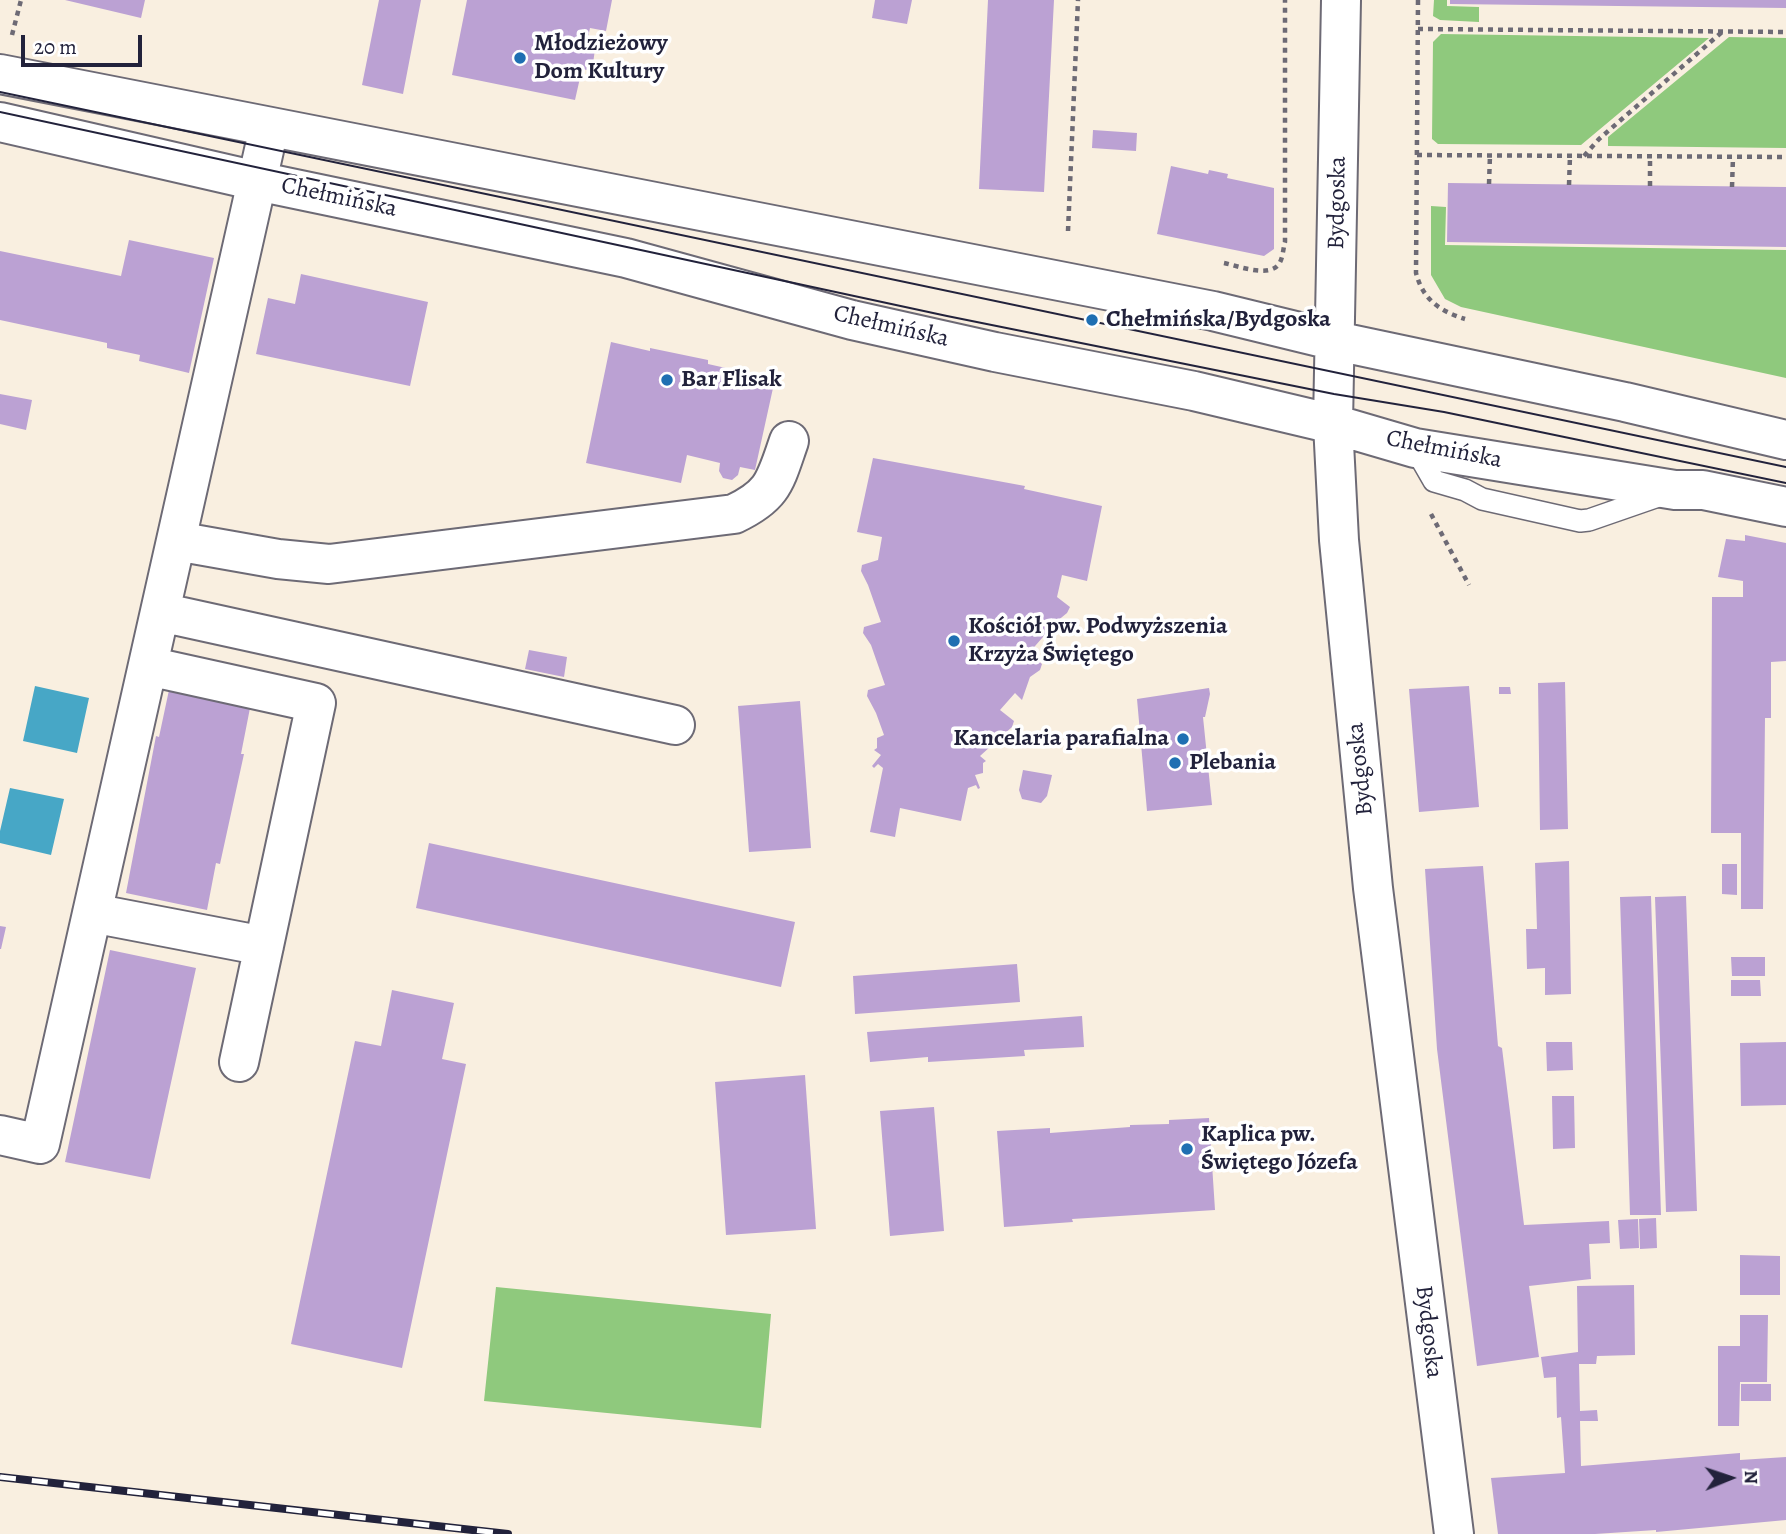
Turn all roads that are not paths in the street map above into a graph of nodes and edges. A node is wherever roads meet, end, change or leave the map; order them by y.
1 (1341, 0) edge
2 (0, 74) edge
3 (0, 122) edge
4 (270, 128) junction
5 (257, 181) junction
6 (1336, 341) junction
7 (1334, 424) junction
8 (1786, 440) edge
9 (789, 441) dead end
10 (1786, 507) edge
11 (176, 541) junction
12 (160, 612) junction
13 (148, 666) junction
14 (675, 725) dead end
15 (92, 913) junction
16 (264, 946) junction
17 (239, 1062) dead end
18 (0, 1135) edge
19 (1454, 1534) edge

1 - 6 street, Bydgoska
2 - 4 street
3 - 5 street, Chełmińska
4 - 5 street
4 - 6 street
5 - 7 street, Chełmińska
5 - 11 street
6 - 7 street, Bydgoska
6 - 8 street
7 - 10 street, Chełmińska
7 - 19 street, Bydgoska
9 - 11 street
11 - 12 street
12 - 13 street
12 - 14 street
13 - 15 street
13 - 16 street
15 - 16 street
15 - 18 street
16 - 17 street

